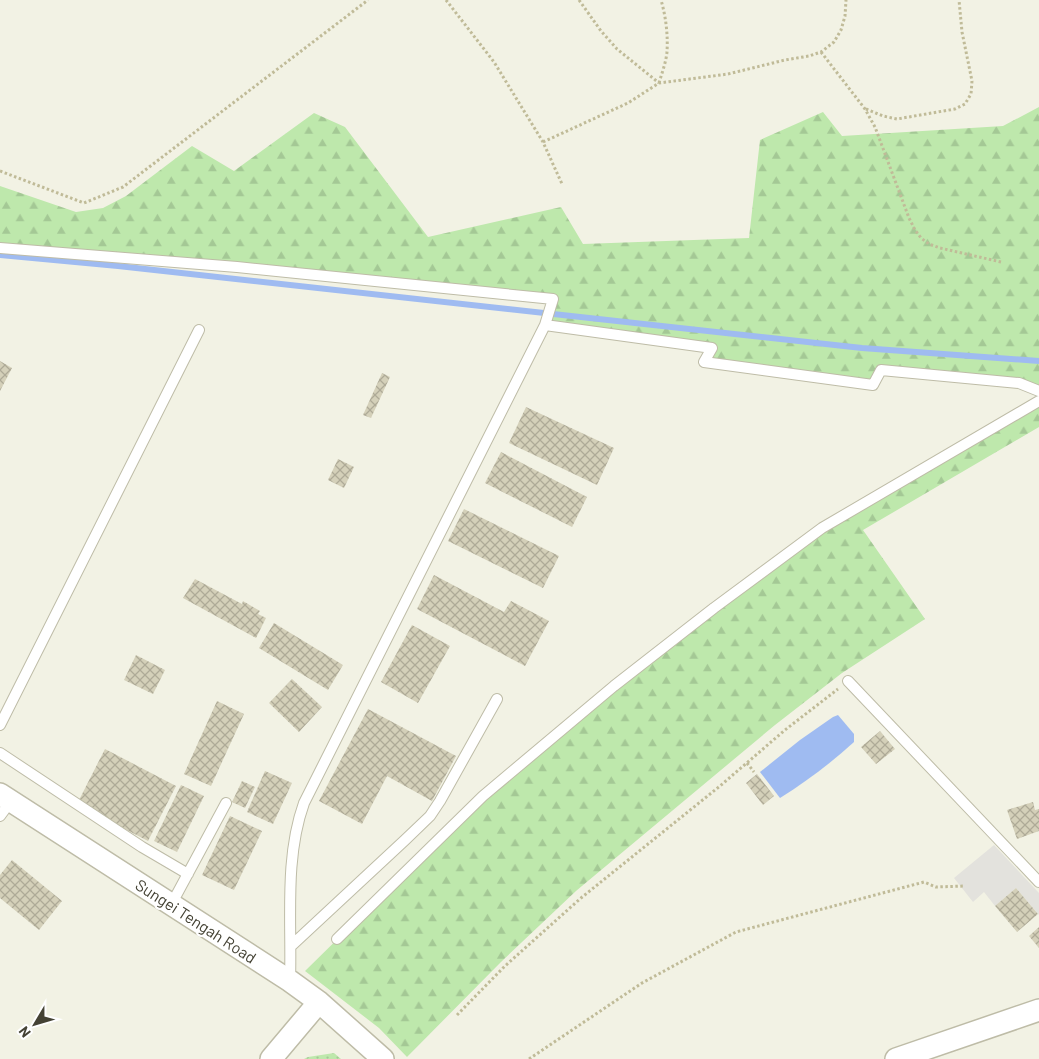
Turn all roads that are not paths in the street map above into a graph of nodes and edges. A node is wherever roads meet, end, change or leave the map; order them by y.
1 (0, 248) edge
2 (545, 325) junction
3 (199, 330) dead end
4 (1039, 391) edge
5 (1039, 400) edge
6 (848, 681) road end
7 (497, 699) dead end
8 (0, 725) edge
9 (0, 753) edge
10 (4, 804) edge
11 (226, 804) dead end
12 (188, 874) junction
13 (1039, 882) edge
14 (171, 905) junction
15 (337, 939) dead end
16 (291, 946) junction
17 (290, 981) junction
18 (319, 1002) junction
19 (1039, 1010) edge
20 (271, 1059) edge
21 (383, 1059) edge
22 (896, 1059) edge

1 - 2 lane
2 - 4 lane
2 - 16 lane
3 - 8 lane
5 - 15 lane
6 - 13 lane
7 - 16 lane
9 - 12 lane
10 - 14 street, Sungei Tengah Road
11 - 12 lane
12 - 14 lane
14 - 17 street, Sungei Tengah Road
16 - 17 lane
17 - 18 street, Sungei Tengah Road
18 - 20 street
18 - 21 street, Sungei Tengah Road
19 - 22 street

